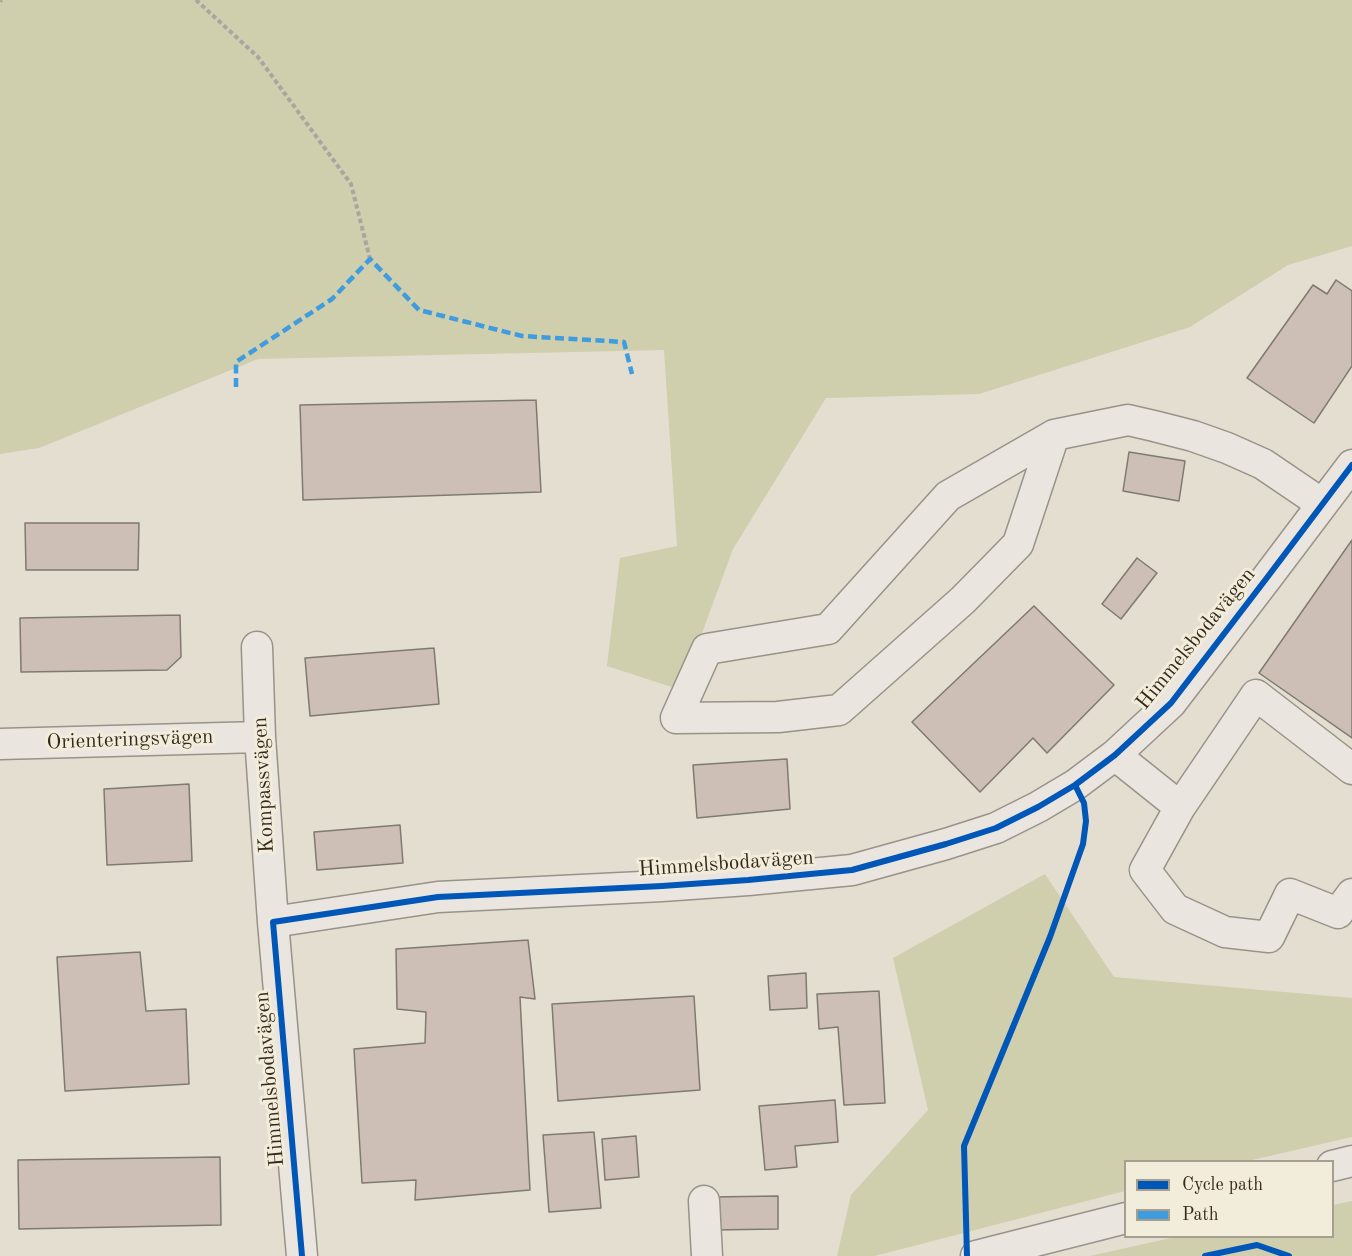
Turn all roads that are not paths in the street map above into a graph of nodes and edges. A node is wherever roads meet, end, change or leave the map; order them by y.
1 (1054, 435) junction
2 (1352, 465) edge
3 (1322, 504) junction
4 (257, 647) dead end
5 (260, 737) junction
6 (0, 744) edge
7 (1115, 755) junction
8 (1352, 770) edge
9 (1180, 807) junction
10 (1352, 894) edge
11 (273, 922) junction
12 (1352, 1161) edge
13 (1334, 1166) edge
14 (704, 1201) dead end
15 (1124, 1218) edge
16 (302, 1256) edge
17 (707, 1256) edge
18 (976, 1256) edge

1 - 1 street
1 - 3 street
2 - 3 street, Himmelsbodavägen
3 - 7 street, Himmelsbodavägen
4 - 5 street, Kompassvägen
5 - 6 street, Orienteringsvägen
5 - 11 street, Kompassvägen
7 - 9 street
7 - 11 street, Himmelsbodavägen
8 - 9 street
9 - 10 street
11 - 16 street, Himmelsbodavägen
12 - 13 street
14 - 17 street
15 - 18 street

